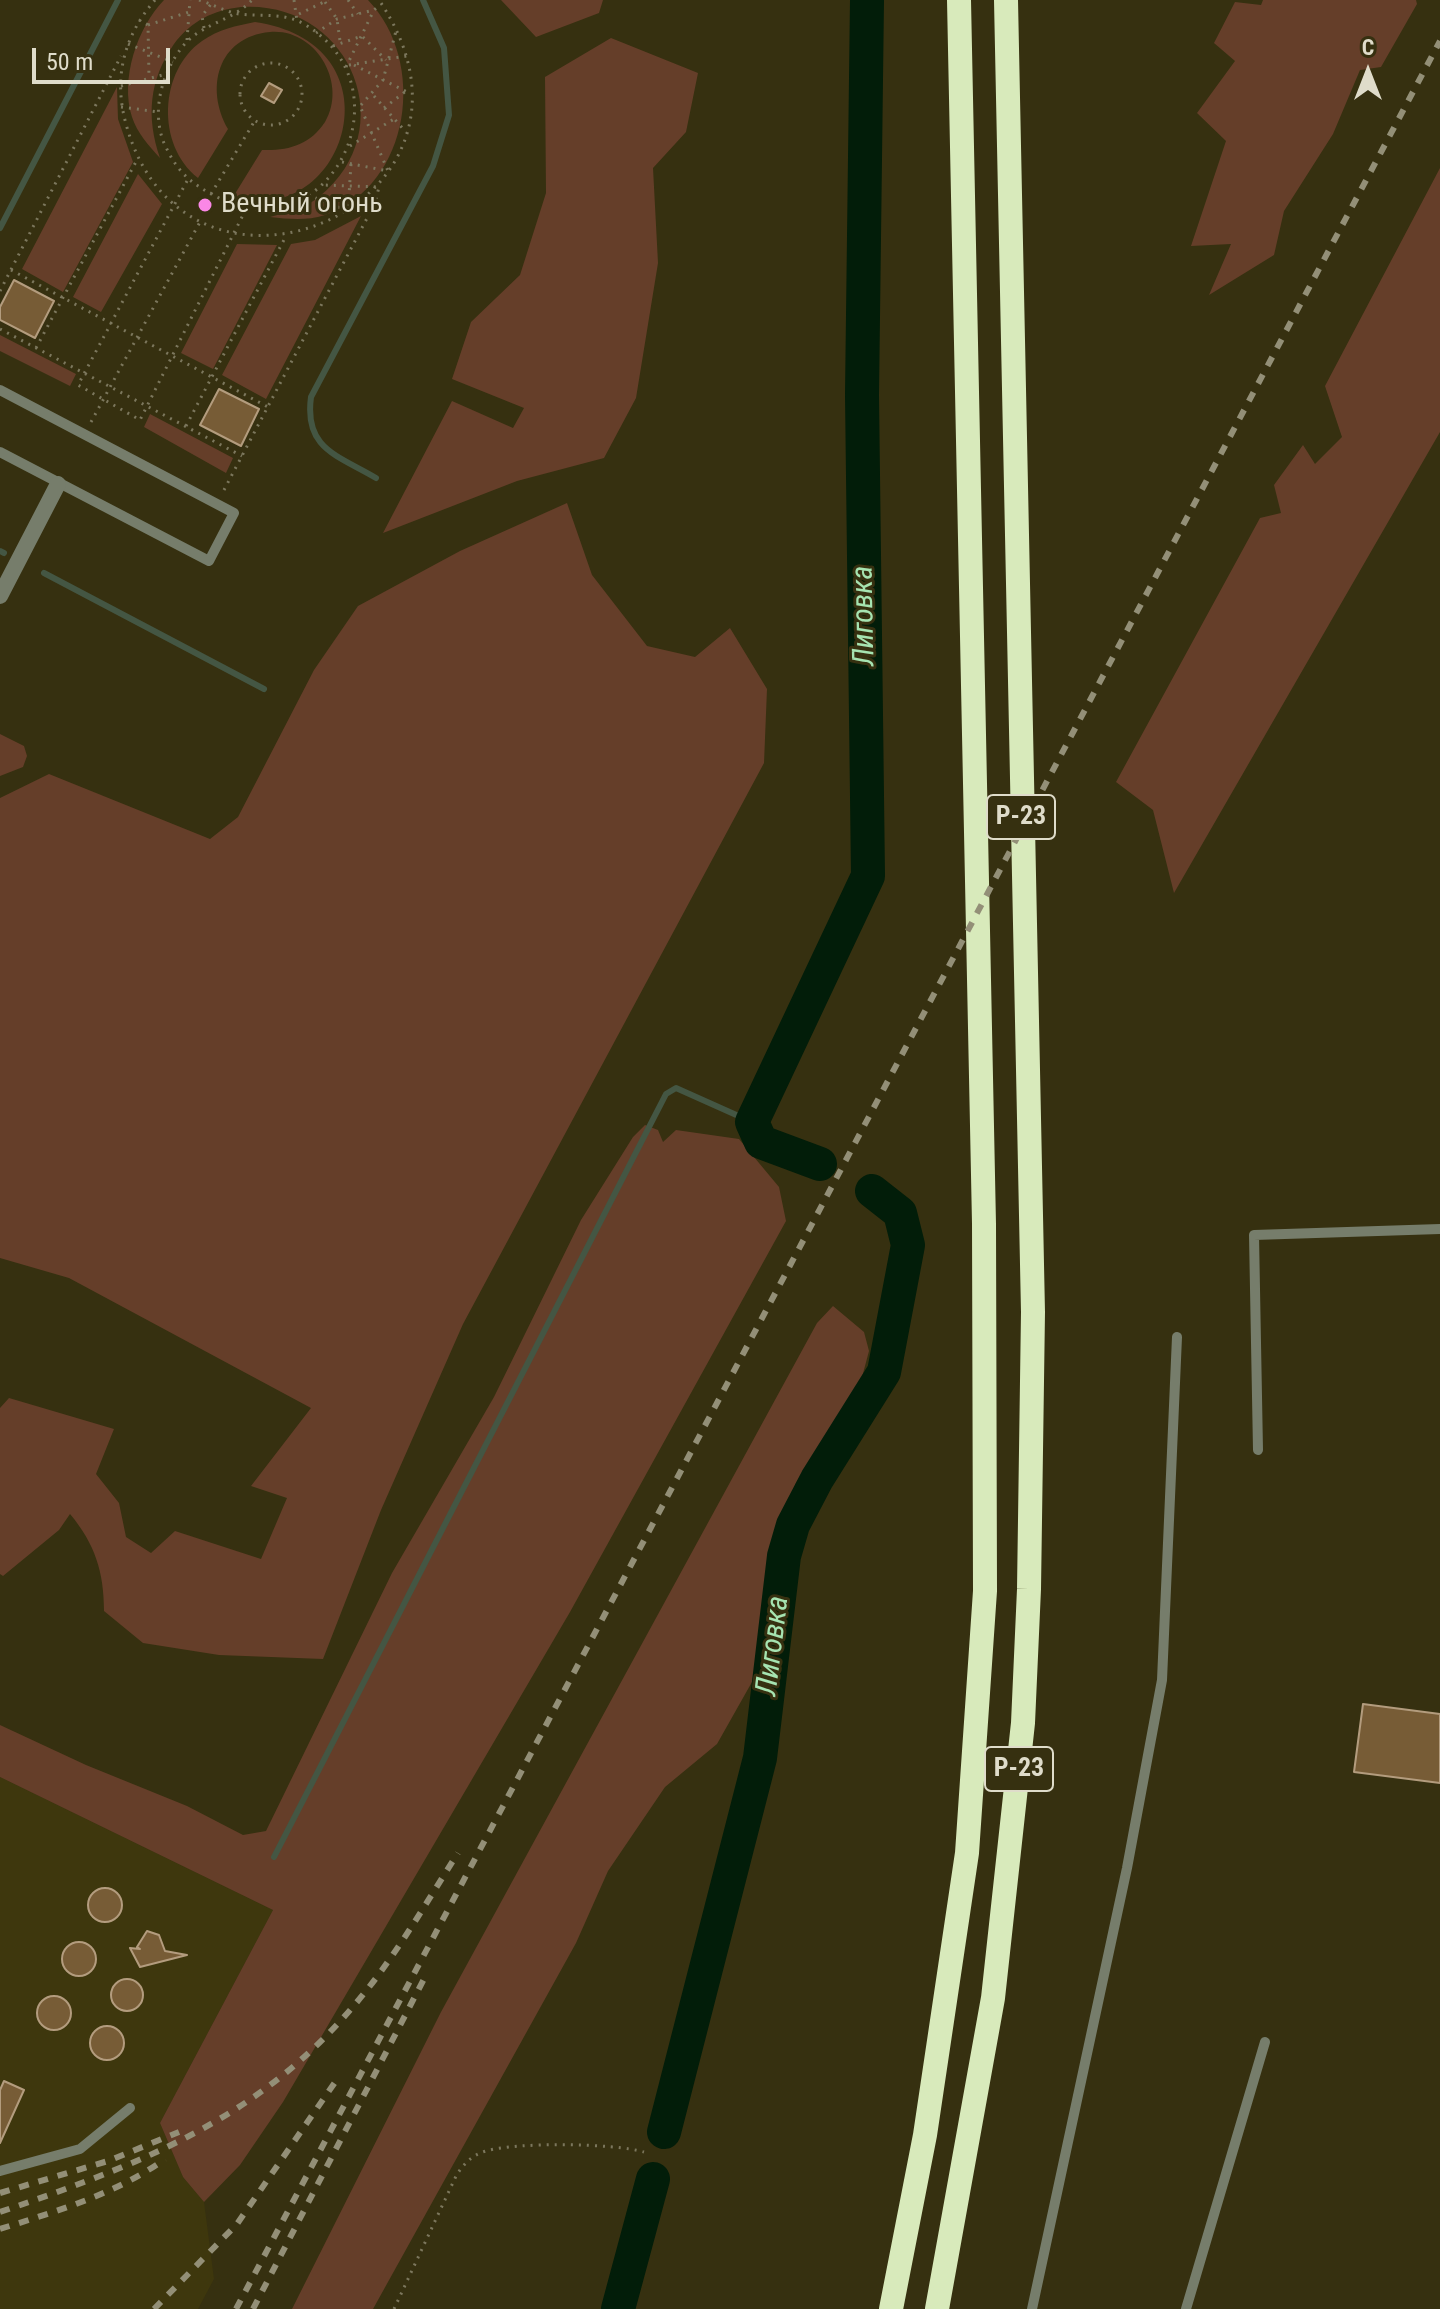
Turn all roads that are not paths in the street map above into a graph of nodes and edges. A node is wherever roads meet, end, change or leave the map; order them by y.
1 (959, 0) edge
2 (1006, 0) edge
3 (0, 390) edge
4 (0, 452) edge
5 (58, 484) junction
6 (0, 596) edge
7 (1440, 1229) edge
8 (1177, 1337) dead end
9 (1258, 1450) dead end
10 (1265, 2042) dead end
11 (130, 2108) dead end
12 (0, 2171) edge
13 (891, 2309) edge
14 (937, 2309) edge
15 (1032, 2309) edge
16 (1186, 2309) edge

1 - 13 highway, Р-23
2 - 14 highway, Р-23
3 - 5 lane
4 - 5 lane
5 - 6 street
7 - 9 lane
8 - 15 lane
10 - 16 lane
11 - 12 lane

